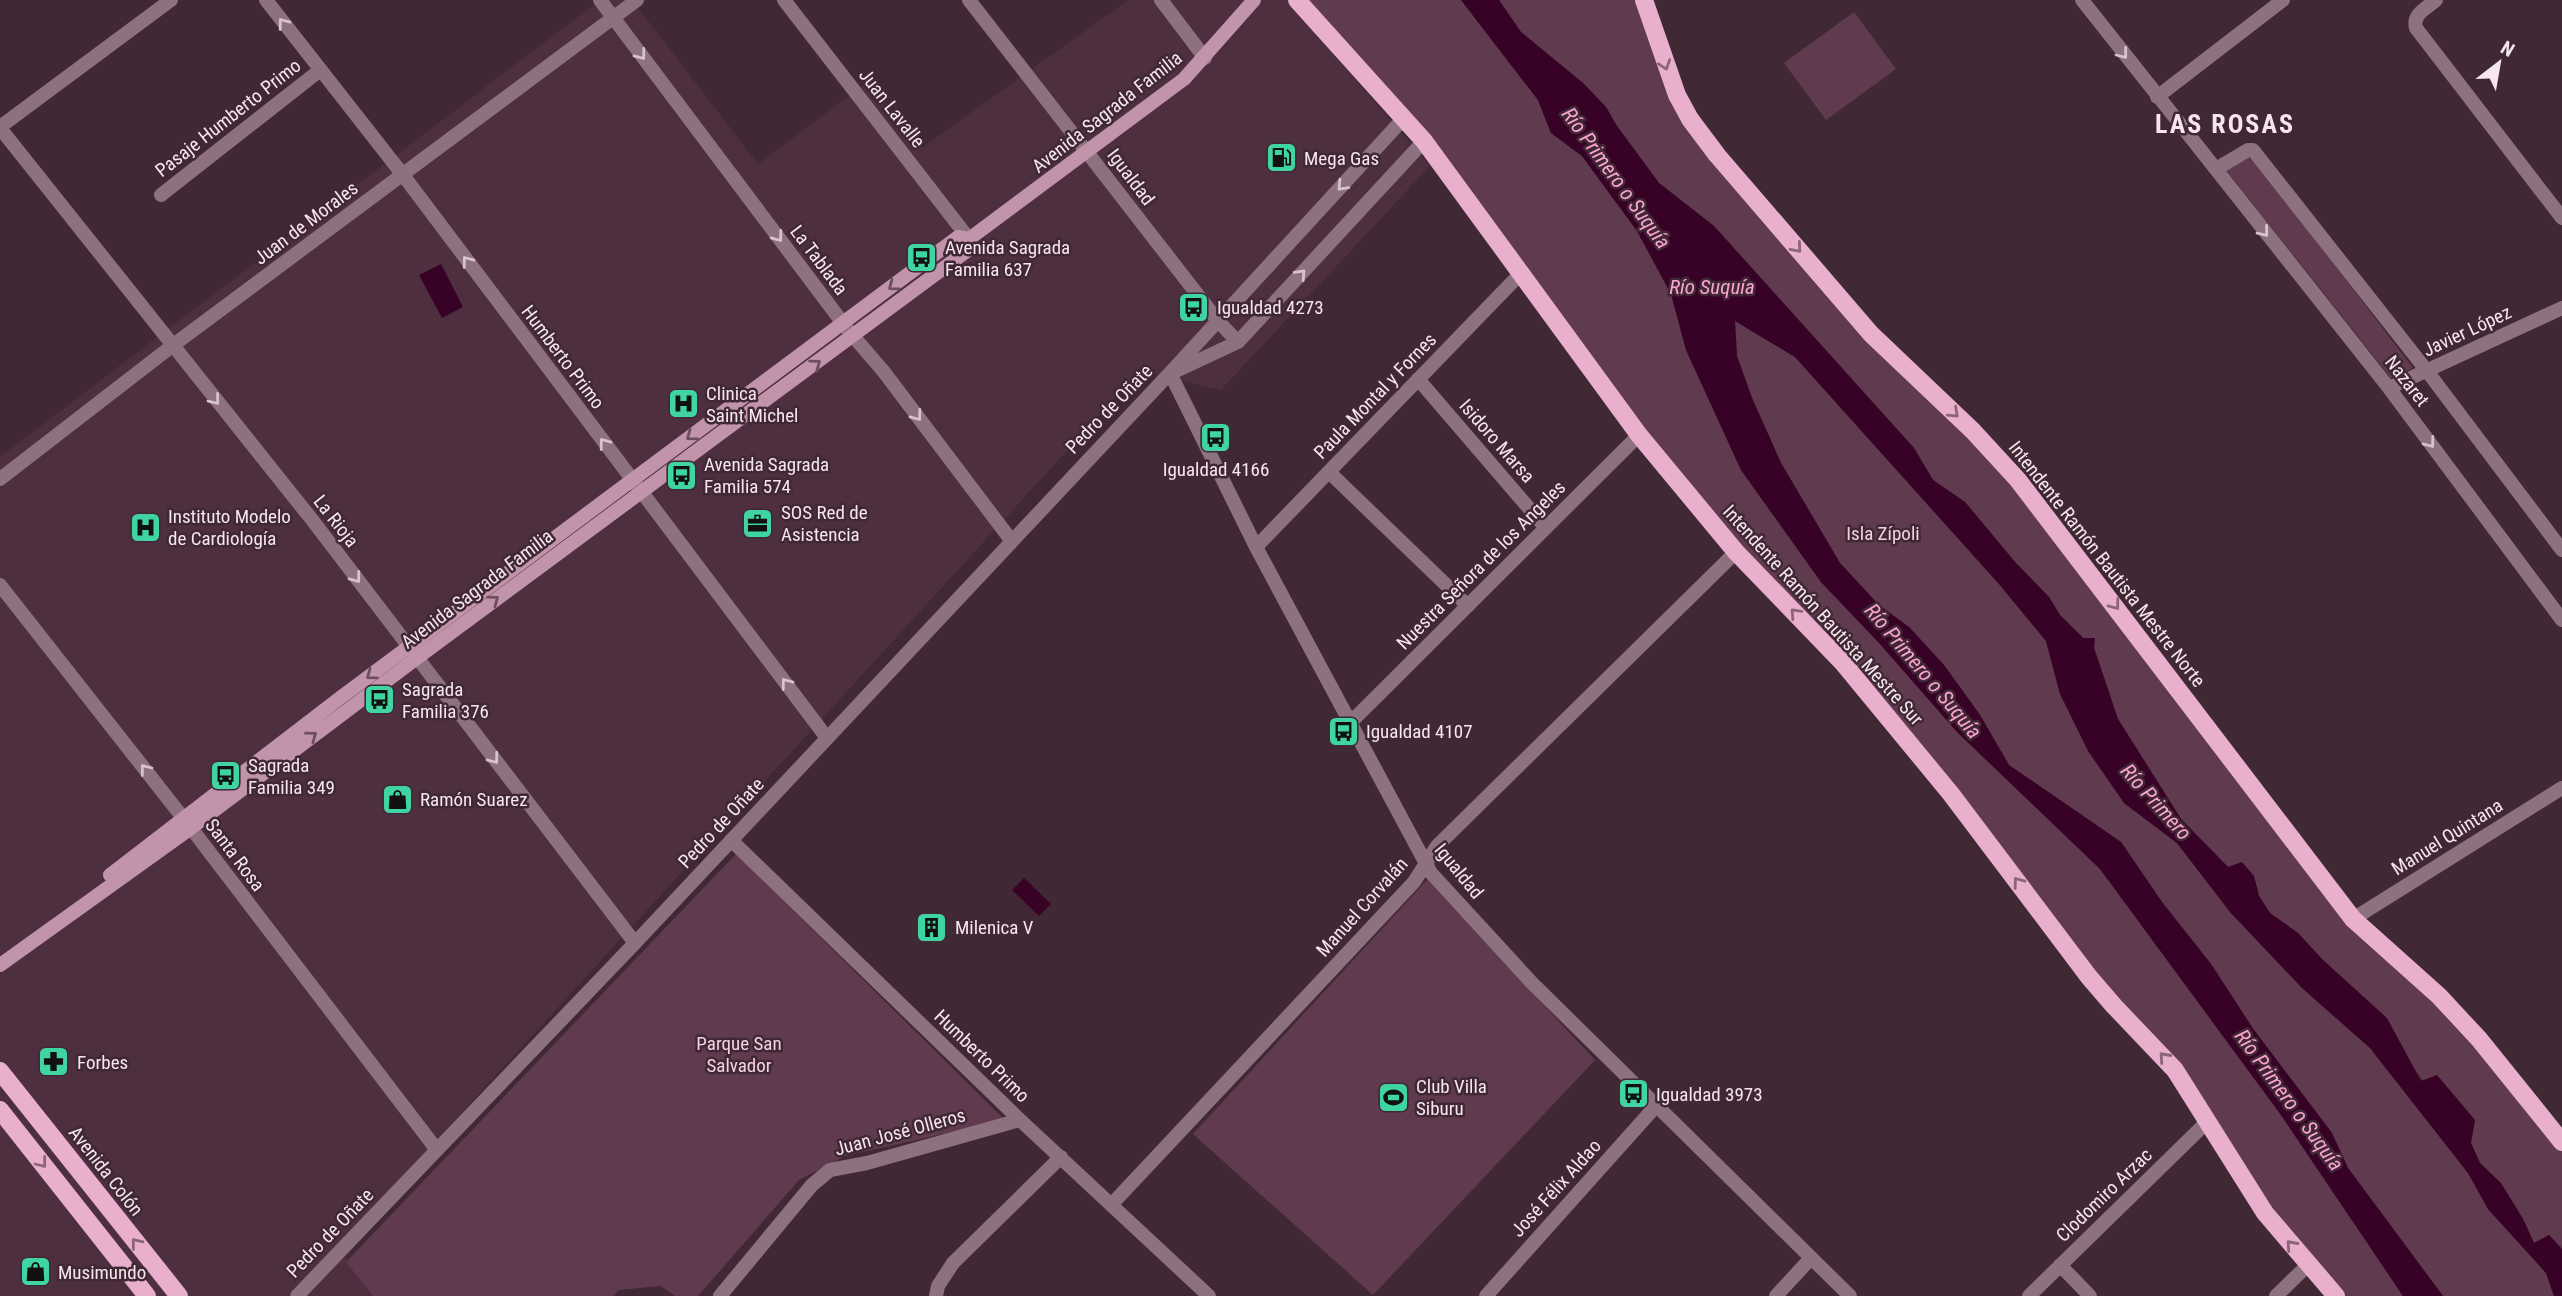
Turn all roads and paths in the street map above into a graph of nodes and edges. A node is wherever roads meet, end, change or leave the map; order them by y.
1 (171, 0) edge
2 (266, 0) edge
3 (600, 0) edge
4 (637, 0) edge
5 (784, 0) edge
6 (969, 0) edge
7 (1161, 0) edge
8 (1254, 0) edge
9 (1297, 0) edge
10 (1644, 0) edge
11 (2082, 0) edge
12 (2283, 0) edge
13 (2437, 0) edge
14 (613, 17) junction
15 (1205, 58) junction
16 (320, 71) junction
17 (2157, 97) junction
18 (1404, 118) junction
19 (0, 127) edge
20 (1424, 141) junction
21 (1088, 152) junction
22 (2216, 169) junction
23 (402, 175) junction
24 (161, 195) dead end
25 (2562, 218) edge
26 (970, 239) junction
27 (1521, 273) junction
28 (2562, 308) edge
29 (1218, 321) junction
30 (843, 323) junction
31 (854, 336) junction
32 (1238, 342) junction
33 (172, 346) junction
34 (2427, 371) junction
35 (1170, 373) junction
36 (1418, 379) junction
37 (2389, 388) junction
38 (1639, 435) junction
39 (1329, 472) junction
40 (0, 479) edge
41 (636, 486) junction
42 (1546, 528) junction
43 (1011, 540) junction
44 (1256, 547) junction
45 (2562, 550) edge
46 (1736, 552) junction
47 (0, 585) edge
48 (1468, 606) junction
49 (2562, 620) edge
50 (412, 652) junction
51 (1350, 723) junction
52 (827, 738) junction
53 (2562, 788) edge
54 (187, 823) junction
55 (731, 840) junction
56 (1425, 864) junction
57 (2353, 919) junction
58 (635, 943) junction
59 (0, 964) edge
60 (0, 1071) edge
61 (1655, 1107) junction
62 (0, 1110) edge
63 (1020, 1120) junction
64 (2207, 1122) junction
65 (2562, 1142) edge
66 (437, 1150) junction
67 (1061, 1157) junction
68 (1112, 1204) junction
69 (1811, 1258) junction
70 (2309, 1264) junction
71 (2060, 1265) junction
72 (147, 1296) edge
73 (179, 1296) edge
74 (297, 1296) edge
75 (720, 1296) edge
76 (936, 1296) edge
77 (1209, 1296) edge
78 (1486, 1296) edge
79 (1776, 1296) edge
80 (1850, 1296) edge
81 (2029, 1296) edge
82 (2090, 1296) edge
83 (2276, 1296) edge
84 (2336, 1296) edge

1 - 19 street
16 -> 2 street, Humberto Primo
3 - 14 street, La Tablada
4 - 14 street, Juan de Morales
5 - 26 street, Juan Lavalle
6 - 21 street, Igualdad
7 - 15 street
8 - 15 main road, Avenida Sagrada Familia
9 - 18 main road, Intendente Ramón Bautista Mestre Sur
10 -> 57 main road, Intendente Ramón Bautista Mestre Norte
11 -> 17 street, Nazaret
12 - 17 street
13 - 25 street
14 - 23 street, Juan de Morales
14 -> 30 street, La Tablada
15 - 21 main road, Avenida Sagrada Familia
16 - 23 street, Humberto Primo
16 - 24 street, Pasaje Humberto Primo
17 - 22 street, Nazaret
18 - 20 main road, Intendente Ramón Bautista Mestre Sur
18 -> 29 street, Pedro de Oñate
19 - 33 street, La Rioja
20 - 27 main road, Intendente Ramón Bautista Mestre Sur
32 -> 20 street, Pedro de Oñate
21 - 26 main road, Avenida Sagrada Familia
21 - 29 street, Igualdad
22 - 34 street, Nazaret
22 -> 37 street, Nazaret
23 - 33 street, Juan de Morales
41 -> 23 street, Humberto Primo
26 -> 30 main road, Avenida Sagrada Familia
26 - 31 main road, Avenida Sagrada Familia
27 - 36 street, Paula Montal y Fornes
27 - 38 main road, Intendente Ramón Bautista Mestre Sur
28 - 34 street, Javier López
29 - 32 street, Igualdad
29 - 35 street, Pedro de Oñate
30 - 31 street, La Tablada
30 -> 41 main road, Avenida Sagrada Familia
41 -> 31 main road, Avenida Sagrada Familia
31 -> 43 street, La Tablada
32 - 35 street, Pedro de Oñate
33 - 40 street, Juan de Morales
33 -> 50 street, La Rioja
34 - 37 street, Javier López
34 - 45 street, Nazaret
35 - 43 street, Pedro de Oñate
35 - 44 street, Igualdad
36 - 39 street, Paula Montal y Fornes
36 - 42 street, Isidoro Marsa
37 -> 49 street, Nazaret
38 - 42 street, Nuestra Señora de los Angeles
38 - 46 main road, Intendente Ramón Bautista Mestre Sur
39 - 44 street, Paula Montal y Fornes
39 - 48 street
41 - 50 main road, Avenida Sagrada Familia
52 -> 41 street, Humberto Primo
42 - 48 street, Nuestra Señora de los Angeles
43 - 52 street, Pedro de Oñate
44 - 51 street, Igualdad
46 - 56 street, Manuel Corvalán
64 -> 46 main road, Intendente Ramón Bautista Mestre Sur
54 -> 47 street, Santa Rosa
48 - 51 street, Nuestra Señora de los Angeles
50 - 54 main road, Avenida Sagrada Familia
50 -> 58 street, La Rioja
51 - 56 street, Igualdad
52 - 55 street, Pedro de Oñate
53 - 57 street, Manuel Quintana
54 - 59 main road, Avenida Sagrada Familia
54 - 66 street, Santa Rosa
55 - 58 street, Pedro de Oñate
55 - 63 street, Humberto Primo
56 - 61 street, Igualdad
56 - 68 street, Manuel Corvalán
57 - 65 main road, Intendente Ramón Bautista Mestre Norte
58 - 66 street, Pedro de Oñate
73 -> 60 main road, Avenida Colón
61 - 69 street, Igualdad
61 - 78 street, José Félix Aldao
62 -> 72 main road
63 - 67 street, Humberto Primo
63 - 75 street, Juan José Olleros
70 -> 64 main road, Intendente Ramón Bautista Mestre Sur
64 - 71 street, Clodomiro Arzac
66 - 74 street, Pedro de Oñate
67 - 68 street, Humberto Primo
67 - 76 street
68 - 77 street, Humberto Primo
69 - 79 street
69 - 80 street, Igualdad
70 - 83 street
70 - 84 main road, Intendente Ramón Bautista Mestre Sur
71 - 81 street, Clodomiro Arzac
71 - 82 street

